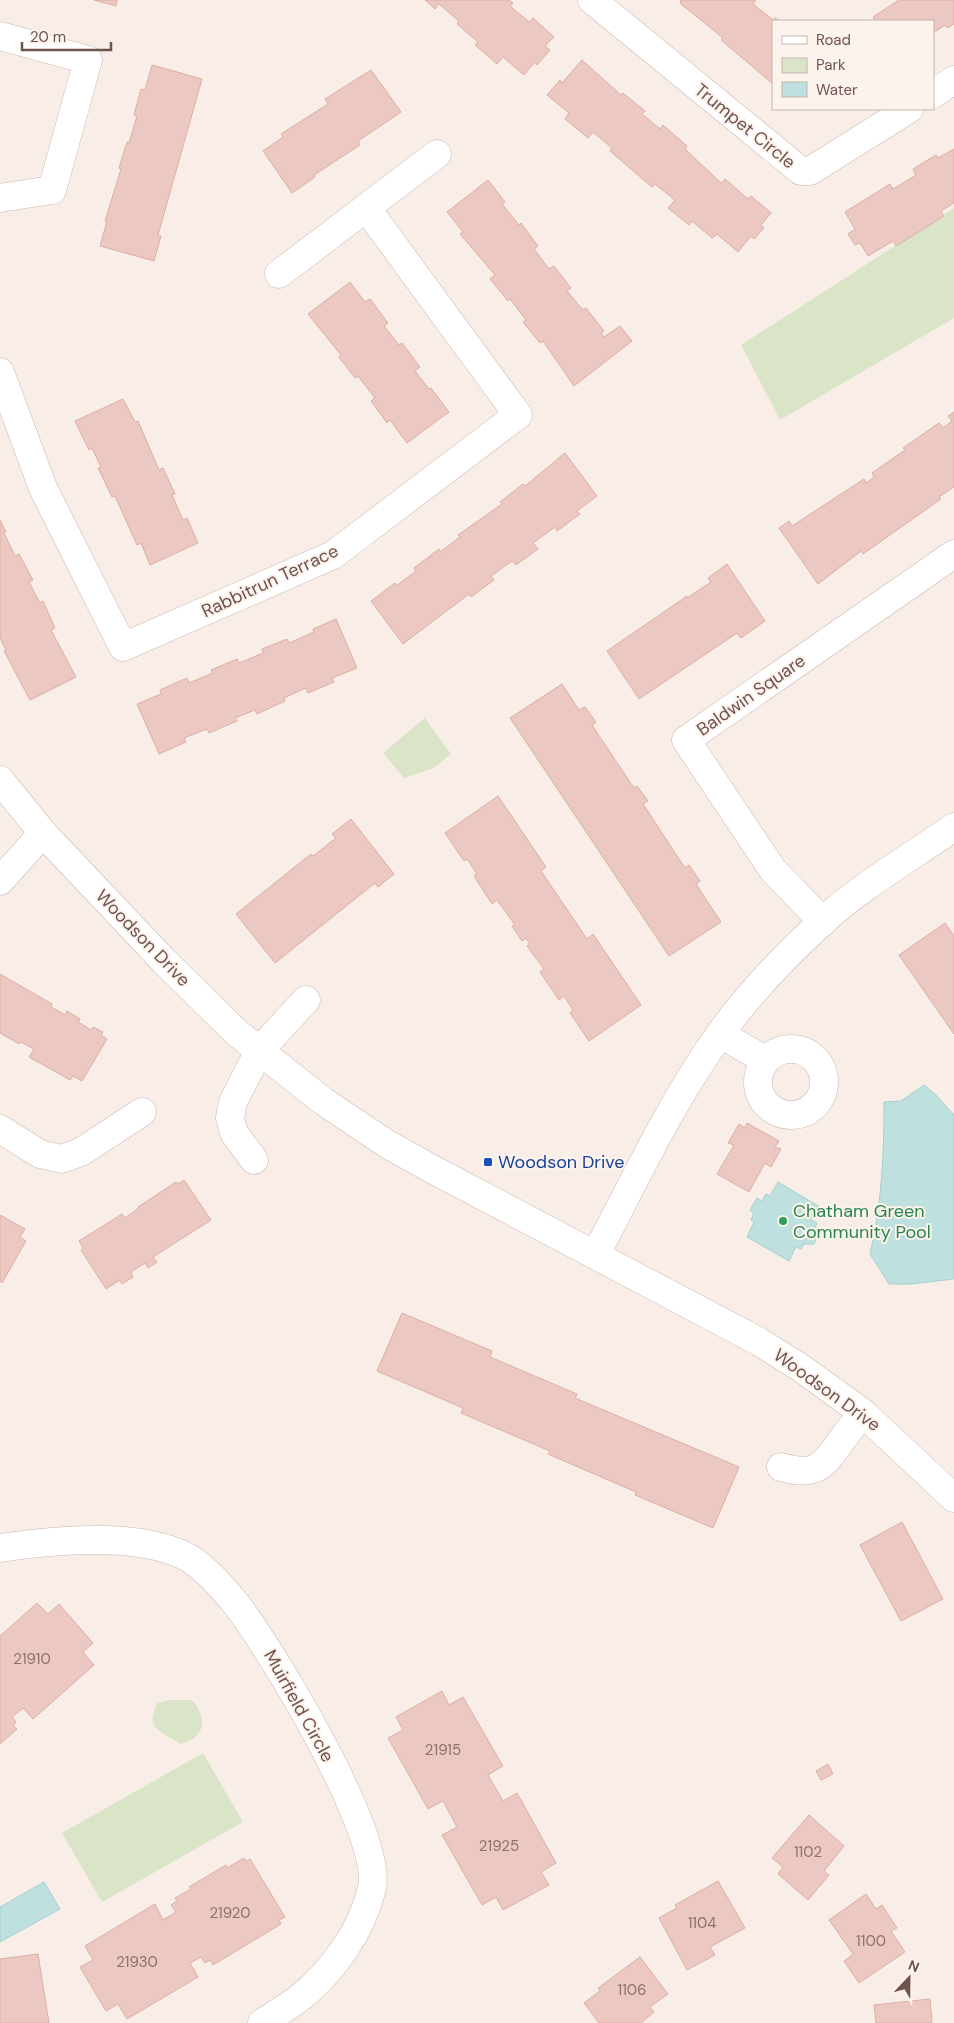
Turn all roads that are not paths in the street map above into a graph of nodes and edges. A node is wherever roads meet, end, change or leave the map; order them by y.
1 (592, 0) edge
2 (0, 36) edge
3 (954, 80) edge
4 (934, 93) edge
5 (907, 110) edge
6 (437, 154) dead end
7 (0, 198) edge
8 (367, 209) junction
9 (279, 274) dead end
10 (0, 372) edge
11 (954, 554) edge
12 (0, 780) edge
13 (954, 828) edge
14 (43, 833) junction
15 (0, 882) edge
16 (823, 922) junction
17 (306, 1000) dead end
18 (720, 1034) junction
19 (259, 1051) junction
20 (765, 1060) dead end
21 (142, 1112) dead end
22 (0, 1129) edge
23 (254, 1160) dead end
24 (596, 1254) junction
25 (864, 1413) junction
26 (781, 1467) dead end
27 (954, 1498) edge
28 (0, 1548) edge
29 (262, 2023) edge

1 - 5 street, Trumpet Circle
2 - 7 street
3 - 4 street
6 - 8 street
8 - 9 street
8 - 10 street, Rabbitrun Terrace
11 - 16 street, Baldwin Square
12 - 14 street, Woodson Drive
13 - 16 street
14 - 15 street
14 - 19 street, Woodson Drive
16 - 18 street
17 - 19 street
18 - 20 street
18 - 24 street
19 - 23 street
19 - 24 street, Woodson Drive
21 - 22 street
24 - 25 street, Woodson Drive
25 - 26 street
25 - 27 street, Woodson Drive
28 - 29 street, Muirfield Circle

